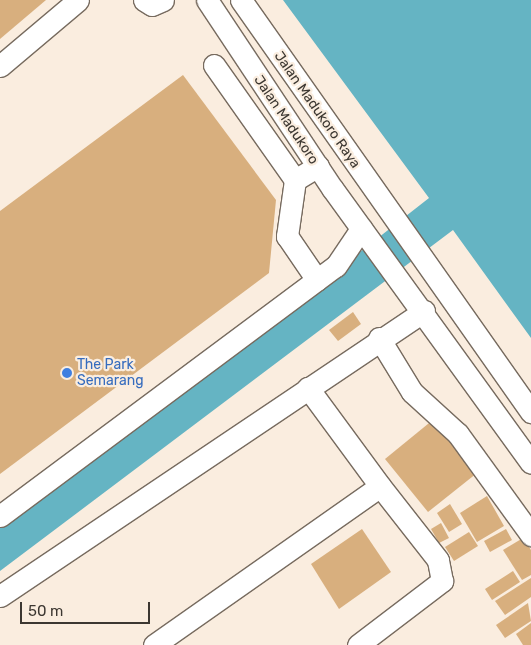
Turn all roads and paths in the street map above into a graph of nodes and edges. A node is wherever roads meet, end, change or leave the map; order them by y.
1 (78, 0) edge
2 (144, 0) edge
3 (163, 0) edge
4 (206, 0) edge
5 (241, 0) edge
6 (214, 65) dead end
7 (0, 66) edge
8 (318, 166) junction
9 (295, 180) junction
10 (365, 234) junction
11 (317, 280) junction
12 (415, 299) junction
13 (379, 338) junction
14 (308, 388) junction
15 (531, 412) edge
16 (531, 463) edge
17 (380, 486) junction
18 (0, 516) edge
19 (531, 535) edge
20 (0, 596) edge
21 (154, 645) edge
22 (358, 645) edge

1 - 7 street
2 - 3 street
4 - 8 street, Jalan Madukoro
5 - 15 street, Jalan Madukoro Raya
6 - 9 street
8 - 9 street
8 - 10 street, Jalan Madukoro
9 - 11 street
10 - 11 street
10 - 12 street, Jalan Madukoro
11 - 18 street
12 - 13 street
12 - 16 street
13 - 14 street
13 - 19 street
14 - 17 street
14 - 20 street
17 - 21 street
17 - 22 street

